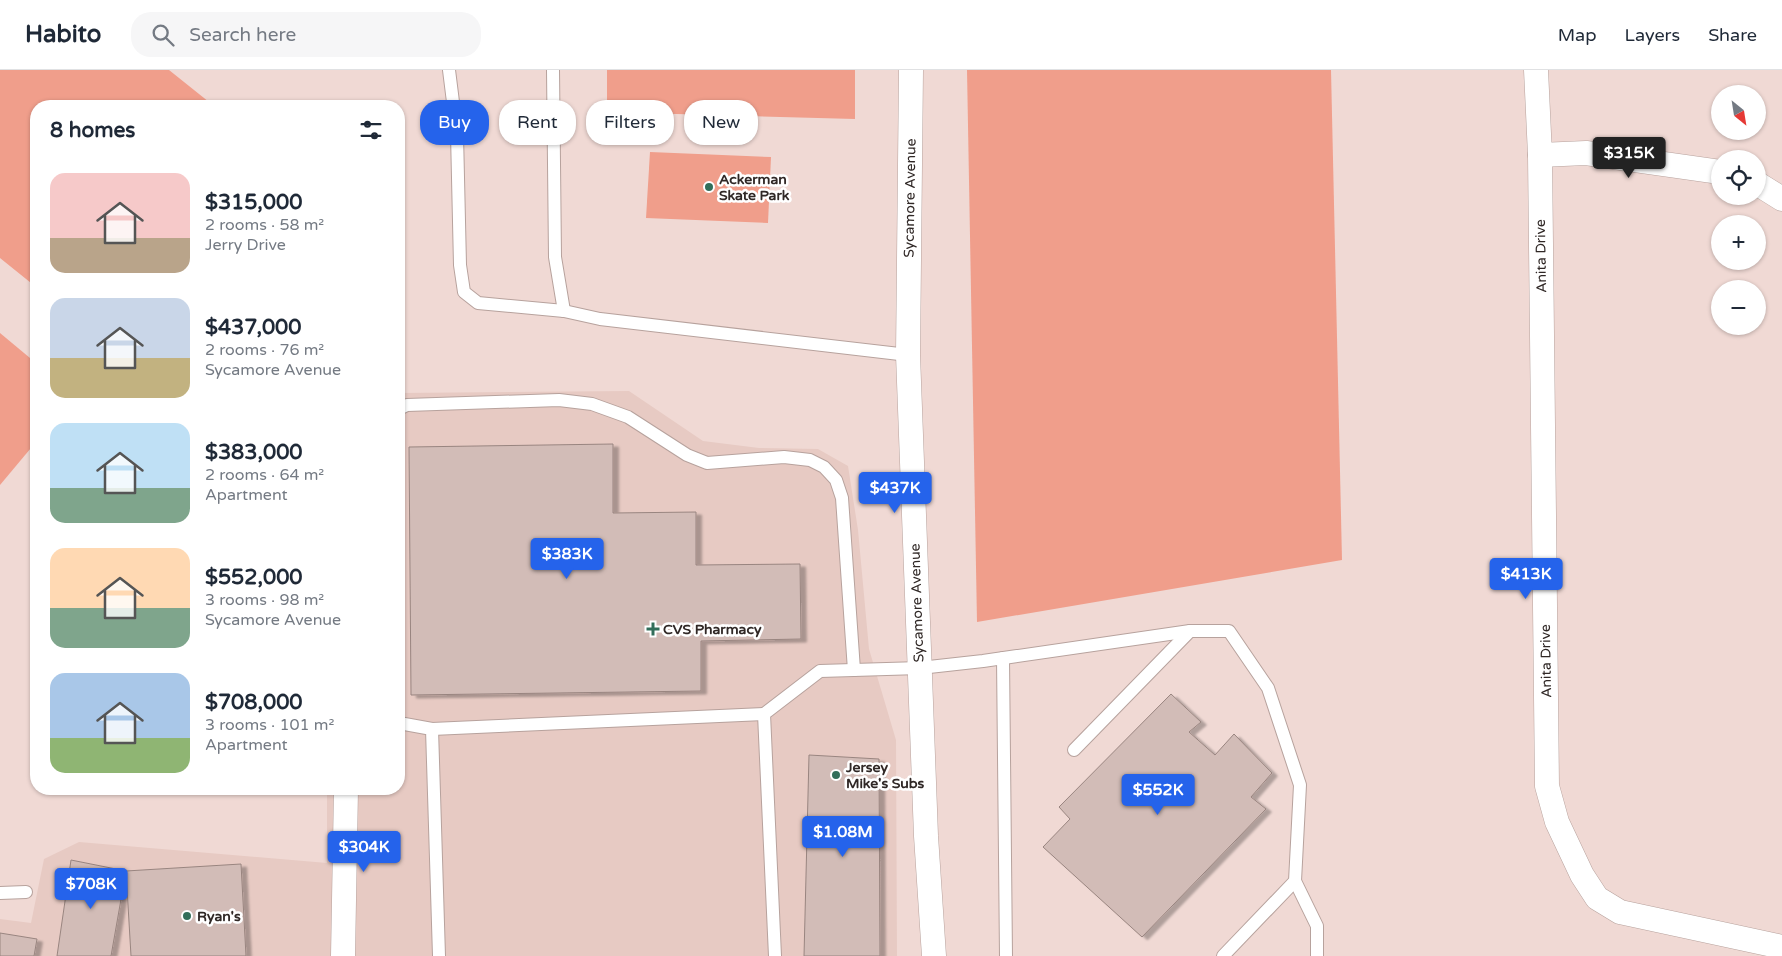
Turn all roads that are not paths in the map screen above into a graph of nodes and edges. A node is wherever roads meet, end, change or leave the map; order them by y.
1 (449, 70) edge
2 (553, 70) edge
3 (911, 70) edge
4 (1536, 70) edge
5 (1540, 155) junction
6 (1711, 171) edge
7 (1766, 189) edge
8 (1782, 199) edge
9 (564, 311) junction
10 (908, 356) junction
11 (405, 406) edge
12 (1190, 631) junction
13 (1003, 658) junction
14 (920, 668) junction
15 (854, 670) junction
16 (764, 714) junction
17 (405, 724) edge
18 (432, 729) junction
19 (1074, 750) dead end
20 (346, 795) edge
21 (1295, 881) junction
22 (26, 892) dead end
23 (0, 893) edge
24 (1782, 947) edge
25 (343, 956) edge
26 (439, 956) edge
27 (775, 956) edge
28 (934, 956) edge
29 (1006, 956) edge
30 (1223, 956) edge
31 (1317, 956) edge

1 - 9 lane
2 - 9 lane
3 - 10 street, Sycamore Avenue
4 - 5 street, Anita Drive
5 - 6 street
5 - 24 street, Anita Drive
7 - 8 street
9 - 10 lane
10 - 14 street, Sycamore Avenue
11 - 15 lane
12 - 13 lane
12 - 19 lane
12 - 21 lane
13 - 14 lane
13 - 29 lane
14 - 15 lane
14 - 28 street, Sycamore Avenue
15 - 16 lane
16 - 18 lane
16 - 27 lane
17 - 18 lane
18 - 26 lane
20 - 25 street
21 - 30 lane
21 - 31 lane
22 - 23 lane

